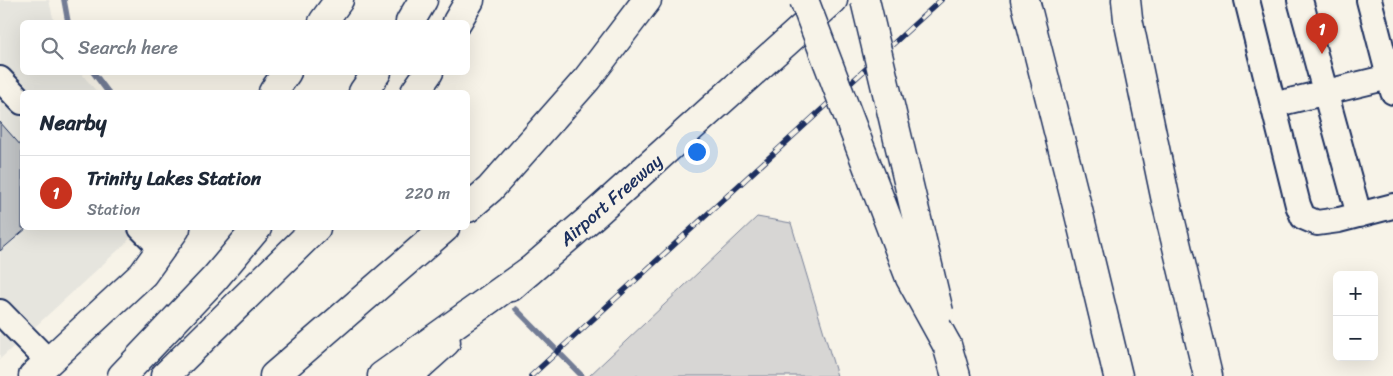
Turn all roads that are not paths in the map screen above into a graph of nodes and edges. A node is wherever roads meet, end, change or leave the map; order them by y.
1 (339, 0) edge
2 (422, 0) edge
3 (470, 0) edge
4 (647, 0) edge
5 (804, 0) edge
6 (833, 0) edge
7 (865, 0) edge
8 (1025, 0) edge
9 (1126, 0) edge
10 (1247, 0) edge
11 (1300, 0) edge
12 (1369, 0) edge
13 (324, 20) edge
14 (411, 20) edge
15 (458, 20) edge
16 (285, 75) edge
17 (374, 75) edge
18 (427, 75) edge
19 (0, 79) edge
20 (1392, 81) edge
21 (274, 90) edge
22 (364, 90) edge
23 (416, 90) edge
24 (1326, 93) junction
25 (20, 100) edge
26 (1273, 105) junction
27 (470, 206) edge
28 (1393, 206) edge
29 (1358, 215) junction
30 (147, 230) edge
31 (255, 230) edge
32 (314, 230) edge
33 (443, 230) edge
34 (169, 238) edge
35 (529, 271) junction
36 (0, 312) edge
37 (947, 346) junction
38 (41, 369) edge
39 (122, 376) edge
40 (165, 376) edge
41 (274, 376) edge
42 (382, 376) edge
43 (408, 376) edge
44 (956, 376) edge
45 (1118, 376) edge
46 (1208, 376) edge

1 - 13 main road
2 - 14 main road
3 - 15 main road
4 - 27 main road
5 - 37 main road, bridge
6 - 35 main road, Airport Freeway
7 - 37 main road, bridge
8 - 45 main road
9 - 46 main road
10 - 26 street
11 - 24 street
12 - 20 street
16 - 21 main road
17 - 22 main road
18 - 23 main road
19 - 25 street
20 - 24 street
24 - 26 street
24 - 29 street
26 - 29 street
28 - 29 street
30 - 34 street
31 - 39 main road
32 - 40 main road
33 - 41 main road
34 - 38 main road
35 - 42 main road
35 - 43 main road, Airport Freeway
36 - 38 street
37 - 44 main road

